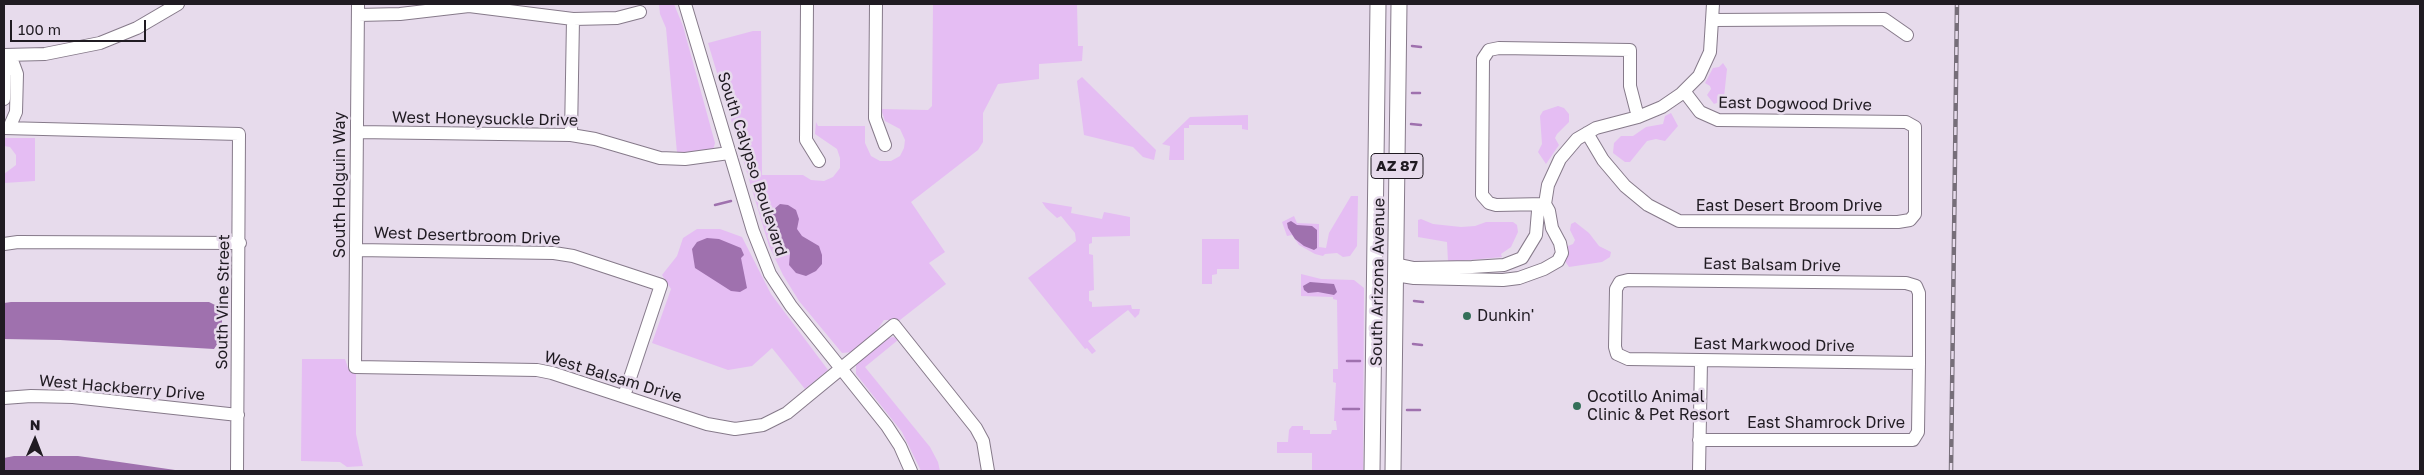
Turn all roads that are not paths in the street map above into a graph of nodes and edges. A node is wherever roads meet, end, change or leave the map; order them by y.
1 (178, 4) edge
2 (684, 4) edge
3 (807, 4) edge
4 (876, 4) edge
5 (1378, 4) edge
6 (1398, 4) edge
7 (1713, 4) edge
8 (358, 9) edge
9 (640, 12) dead end
10 (573, 19) junction
11 (1713, 20) junction
12 (1907, 35) dead end
13 (7, 55) edge
14 (1684, 91) junction
15 (4, 99) edge
16 (4, 114) edge
17 (1638, 117) junction
18 (6, 128) edge
19 (357, 132) junction
20 (1587, 133) junction
21 (571, 135) junction
22 (885, 145) dead end
23 (729, 153) junction
24 (819, 161) dead end
25 (1545, 204) junction
26 (1910, 220) joint
27 (1544, 222) junction
28 (1536, 235) junction
29 (1555, 235) junction
30 (240, 243) junction
31 (4, 244) edge
32 (356, 250) junction
33 (1395, 269) junction
34 (1628, 358) joint
35 (1700, 360) junction
36 (1919, 362) junction
37 (355, 367) joint
38 (840, 369) junction
39 (624, 396) junction
40 (4, 398) edge
41 (238, 415) junction
42 (1699, 440) junction
43 (237, 471) edge
44 (911, 471) edge
45 (988, 471) edge
46 (1372, 471) edge
47 (1393, 471) edge
48 (1699, 471) edge

1 - 13 street
2 - 23 street, South Calypso Boulevard
3 - 24 street
4 - 22 street
5 - 46 main road, South Arizona Avenue / AZ 87
6 - 33 main road, South Arizona Avenue / AZ 87
7 - 11 street
8 - 10 street
8 - 19 street, South Holguin Way
9 - 10 street
10 - 21 street
11 - 12 street
11 - 14 street
13 - 15 street
13 - 18 street
14 - 17 street
14 - 26 street, East Dogwood Drive
16 - 18 street
17 - 20 street
17 - 25 street
18 - 30 street, South Vine Street
19 - 21 street, West Honeysuckle Drive
19 - 32 street, South Holguin Way
20 - 25 street
20 - 26 street, East Desert Broom Drive
21 - 23 street, West Honeysuckle Drive
23 - 38 street, South Calypso Boulevard
25 - 27 street
27 - 28 street
27 - 29 street
28 - 29 street
28 - 33 street
29 - 33 street
30 - 31 street
30 - 41 street, South Vine Street
32 - 37 street, South Holguin Way
32 - 39 street, West Desertbroom Drive
33 - 47 main road, South Arizona Avenue / AZ 87
34 - 35 street, East Markwood Drive
34 - 36 street, East Balsam Drive
35 - 36 street, East Markwood Drive
35 - 42 street
36 - 42 street, East Shamrock Drive
37 - 39 street, West Balsam Drive
38 - 39 street, West Balsam Drive
38 - 44 street, South Calypso Boulevard
38 - 45 street, West Balsam Drive
40 - 41 street, West Hackberry Drive
41 - 43 street, South Vine Street
42 - 48 street

